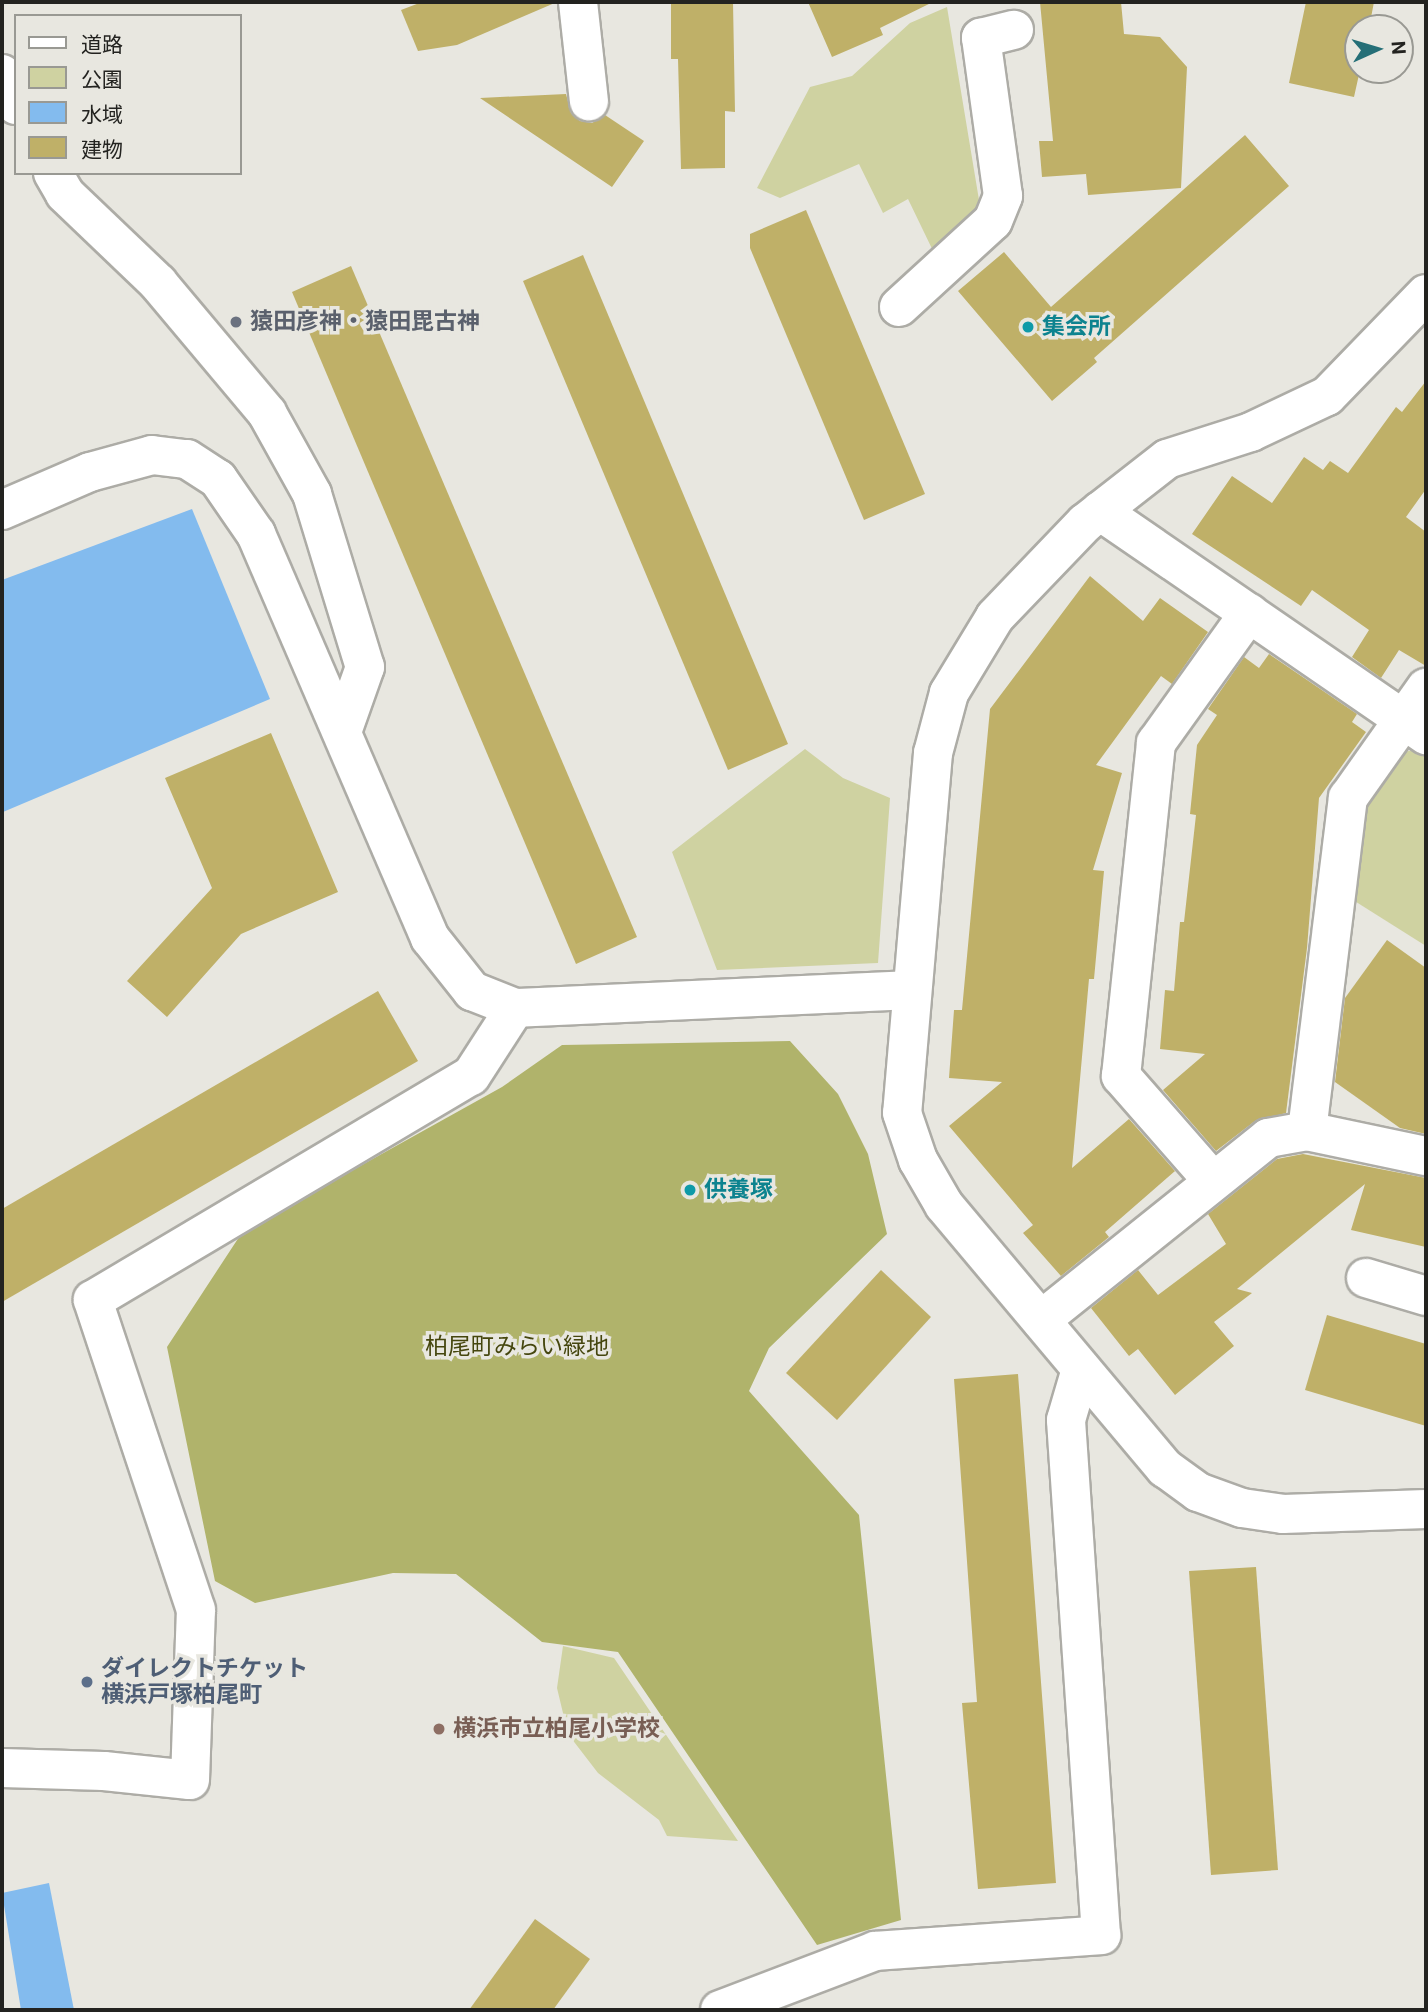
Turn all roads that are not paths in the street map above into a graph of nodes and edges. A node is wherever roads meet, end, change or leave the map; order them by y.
1 (578, 2) edge
2 (1014, 30) dead end
3 (2, 74) edge
4 (14, 101) edge
5 (589, 102) dead end
6 (54, 175) edge
7 (1426, 294) edge
8 (899, 307) dead end
9 (2, 510) edge
10 (1100, 511) junction
11 (1249, 613) junction
12 (1426, 688) edge
13 (1415, 727) edge
14 (342, 732) junction
15 (910, 990) junction
16 (515, 1008) junction
17 (1307, 1131) junction
18 (1426, 1156) edge
19 (1213, 1181) junction
20 (1366, 1278) dead end
21 (1426, 1296) edge
22 (1041, 1320) junction
23 (1081, 1369) junction
24 (1426, 1509) edge
25 (2, 1768) edge
26 (720, 2010) edge

1 - 5 street
2 - 8 street
3 - 4 street
6 - 14 street
7 - 10 street
9 - 14 street
10 - 11 street
10 - 15 street
11 - 13 street
11 - 19 street
12 - 13 street
13 - 17 street
14 - 16 street
15 - 16 street
15 - 22 street
16 - 25 street
17 - 18 street
17 - 19 street
19 - 22 street
20 - 21 street
22 - 23 street
23 - 24 street
23 - 26 street

